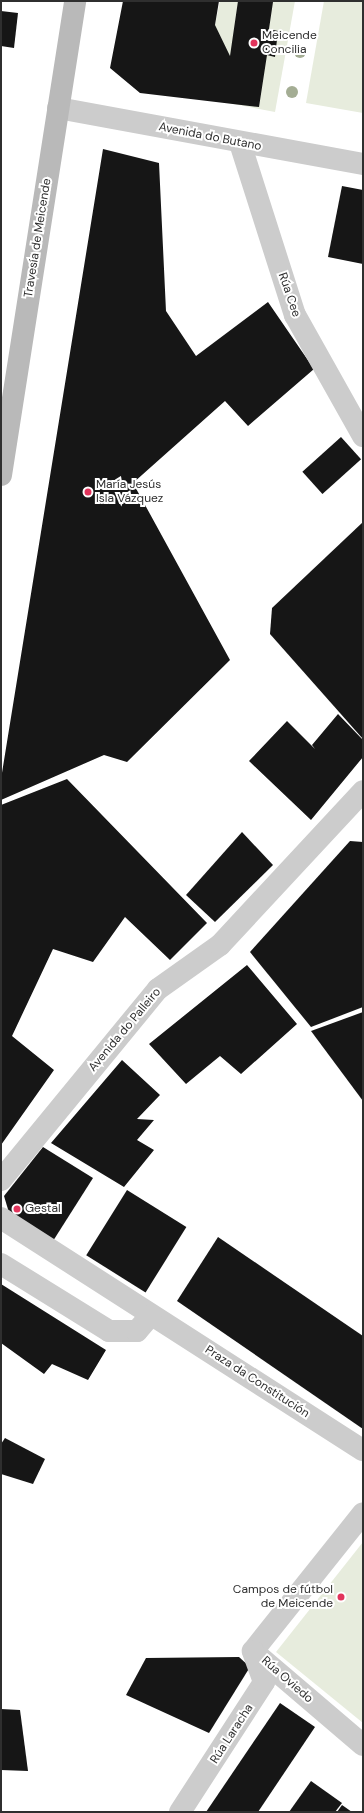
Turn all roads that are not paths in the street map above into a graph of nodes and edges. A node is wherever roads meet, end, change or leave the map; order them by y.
1 (75, 1) edge
2 (58, 108) junction
3 (240, 143) junction
4 (363, 164) edge
5 (363, 436) edge
6 (1, 475) edge
7 (362, 797) edge
8 (1, 1180) edge
9 (1, 1218) edge
10 (1, 1264) edge
11 (151, 1314) junction
12 (363, 1450) edge
13 (363, 1513) edge
14 (253, 1651) junction
15 (363, 1745) edge
16 (180, 1812) edge

1 - 2 main road, Travesía de Meicende
2 - 3 street, Avenida do Butano
2 - 6 main road, Travesía de Meicende
3 - 4 street, Avenida do Butano
3 - 5 street, Rúa Cee
7 - 8 street, Avenida do Palleiro
9 - 11 street, Praza da Constitución
10 - 11 street
11 - 12 street, Praza da Constitución
13 - 14 street, Rúa Oviedo
14 - 15 street, Rúa Oviedo
14 - 16 street, Rúa Laracha

